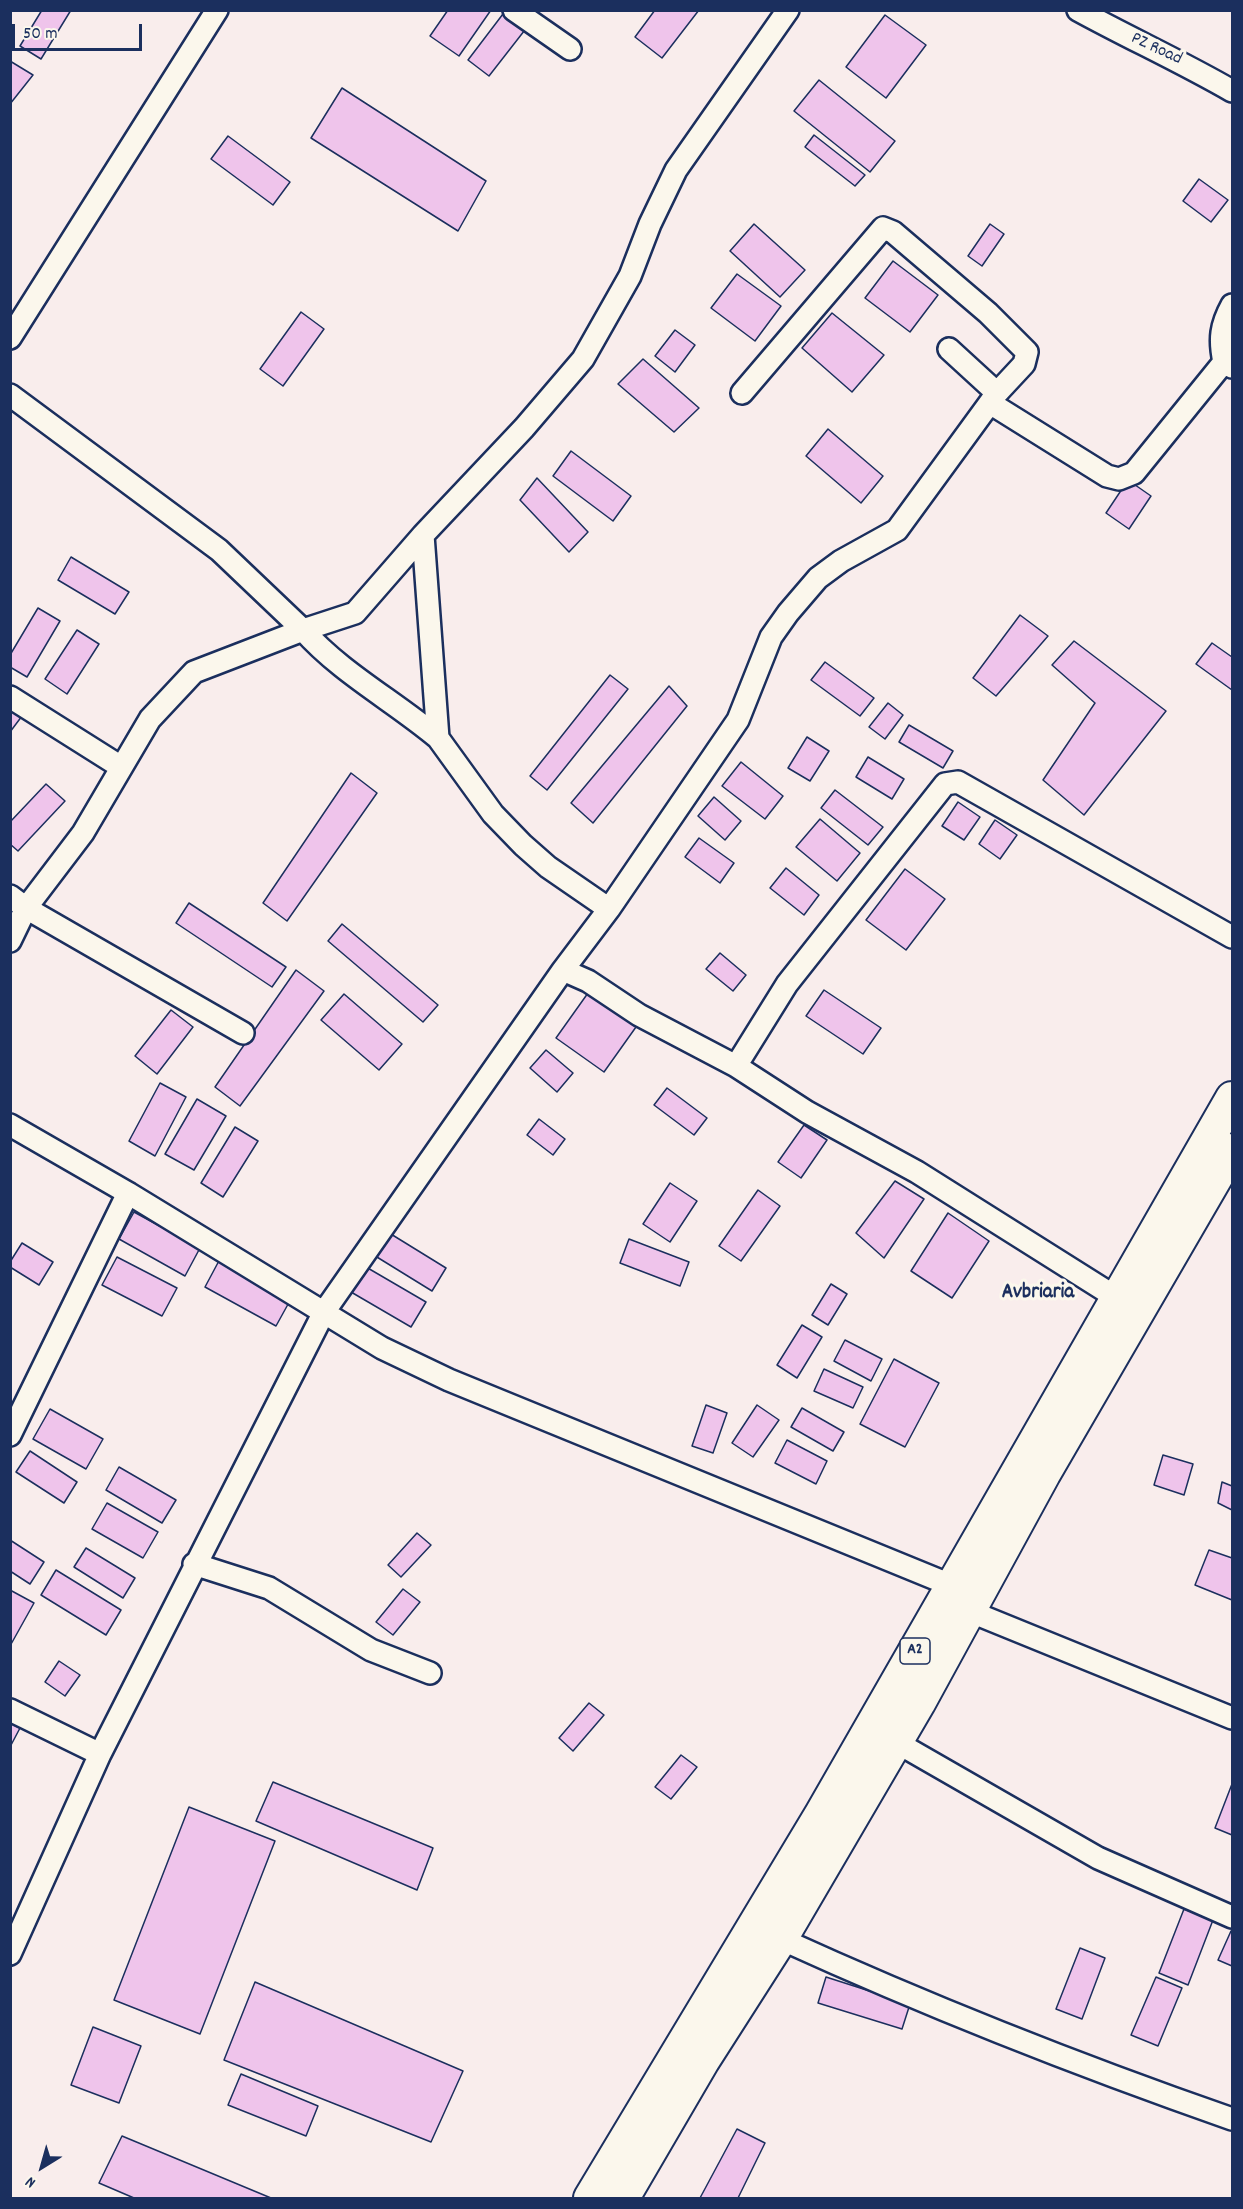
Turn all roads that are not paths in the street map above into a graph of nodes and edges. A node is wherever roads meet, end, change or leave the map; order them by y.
1 (217, 10) edge
2 (514, 10) edge
3 (788, 10) edge
4 (1078, 10) edge
5 (570, 49) dead end
6 (1232, 91) edge
7 (1233, 305) edge
8 (10, 338) edge
9 (949, 349) dead end
10 (1228, 364) edge
11 (741, 393) dead end
12 (10, 395) edge
13 (994, 398) junction
14 (423, 535) junction
15 (303, 630) junction
16 (10, 697) edge
17 (438, 738) junction
18 (121, 767) junction
19 (18, 902) edge
20 (609, 909) junction
21 (1233, 938) edge
22 (10, 941) edge
23 (563, 970) junction
24 (243, 1033) dead end
25 (736, 1066) junction
26 (1233, 1098) edge
27 (10, 1125) edge
28 (1233, 1150) edge
29 (128, 1192) junction
30 (1117, 1298) junction
31 (324, 1312) junction
32 (10, 1435) edge
33 (194, 1564) junction
34 (961, 1598) junction
35 (430, 1672) dead end
36 (10, 1710) edge
37 (1233, 1718) edge
38 (896, 1742) junction
39 (100, 1754) junction
40 (1233, 1917) edge
41 (781, 1940) junction
42 (10, 1954) edge
43 (1233, 2120) edge
44 (590, 2199) edge
45 (623, 2199) edge

1 - 8 street
2 - 5 street
3 - 14 street
4 - 6 street, PZ Road
7 - 10 street
9 - 13 street
10 - 13 street
11 - 13 street
12 - 15 street
13 - 20 street
14 - 15 street
14 - 17 street
15 - 17 street
15 - 18 street
16 - 18 street
17 - 20 street
18 - 19 street
19 - 22 street
19 - 24 street
20 - 23 street
21 - 25 street
23 - 25 street
23 - 31 street
25 - 30 street
26 - 30 highway, A2
27 - 29 street
28 - 34 highway, A2
29 - 31 street
29 - 32 street
30 - 34 highway, A2
31 - 33 street
31 - 34 street
33 - 35 street
33 - 39 street
34 - 37 street
34 - 38 highway, A2
34 - 44 highway, A2
36 - 39 street
38 - 40 street
38 - 41 highway, A2
39 - 42 street
41 - 43 street
41 - 45 highway, A2

